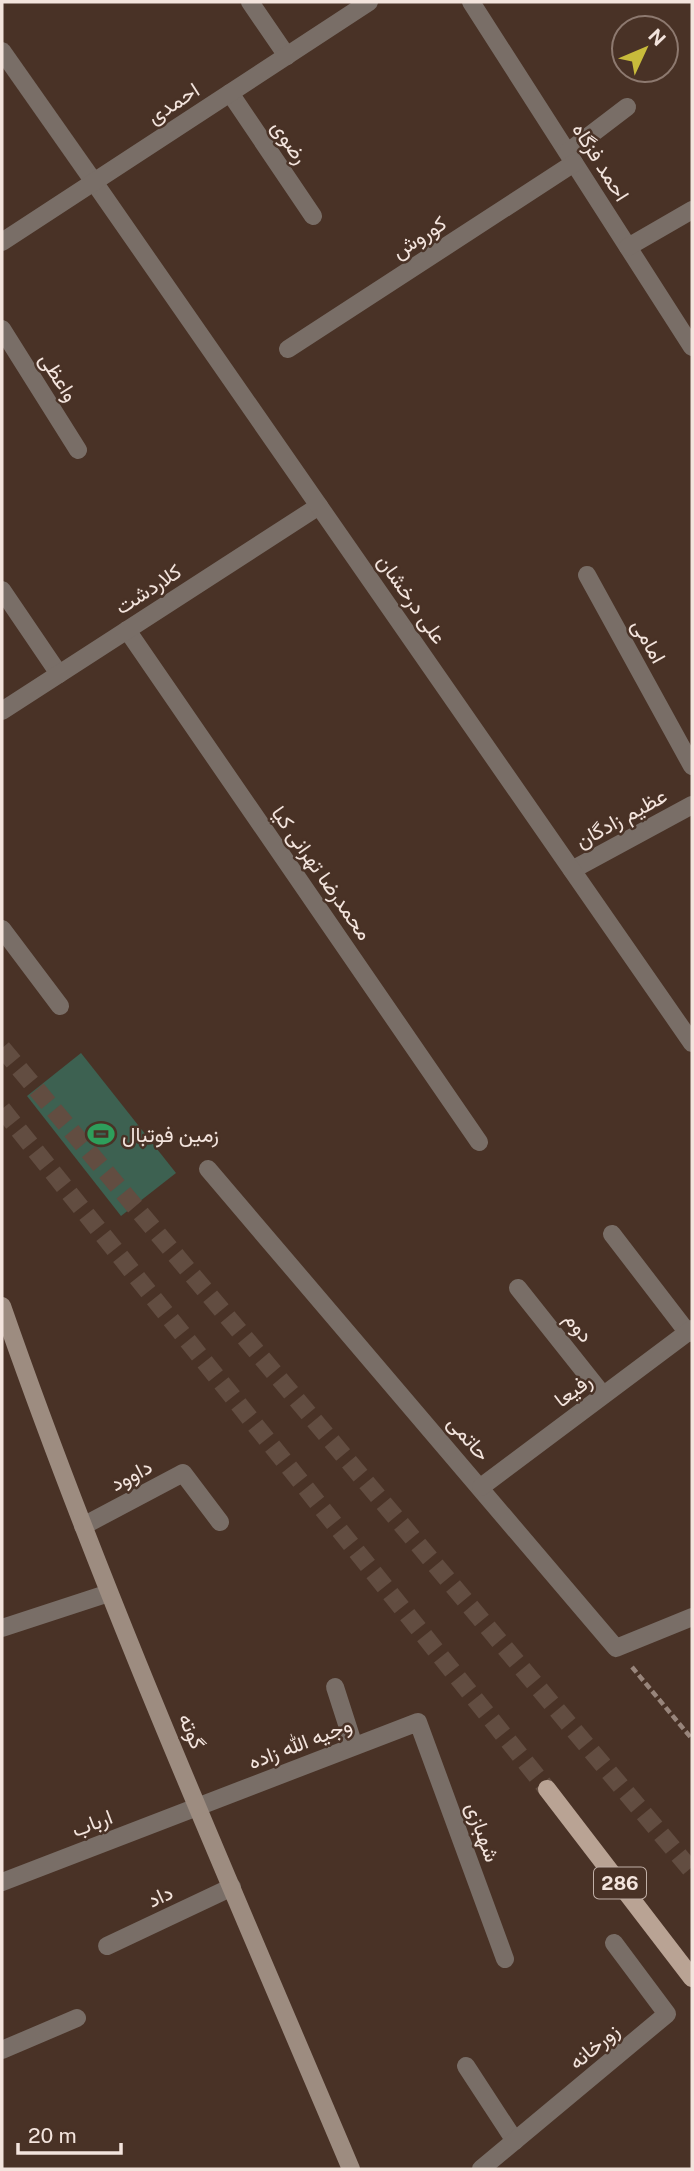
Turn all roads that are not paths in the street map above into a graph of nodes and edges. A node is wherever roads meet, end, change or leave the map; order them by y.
1 (250, 2) edge
2 (369, 2) edge
3 (471, 2) edge
4 (286, 56) junction
5 (5, 64) edge
6 (230, 93) junction
7 (627, 107) dead end
8 (571, 158) junction
9 (94, 182) junction
10 (692, 210) edge
11 (313, 216) dead end
12 (2, 242) edge
13 (628, 247) junction
14 (2, 329) edge
15 (692, 346) edge
16 (288, 349) dead end
17 (78, 450) dead end
18 (319, 506) junction
19 (587, 575) dead end
20 (2, 590) edge
21 (127, 630) junction
22 (59, 674) junction
23 (2, 710) edge
24 (692, 766) edge
25 (692, 805) edge
26 (572, 870) junction
27 (2, 929) edge
28 (60, 1006) dead end
29 (692, 1043) edge
30 (479, 1142) dead end
31 (208, 1169) dead end
32 (612, 1234) dead end
33 (518, 1288) dead end
34 (2, 1306) edge
35 (690, 1331) edge
36 (604, 1395) junction
37 (481, 1487) junction
38 (220, 1522) dead end
39 (83, 1526) junction
40 (109, 1593) junction
41 (692, 1617) edge
42 (2, 1628) edge
43 (335, 1687) dead end
44 (418, 1722) joint
45 (354, 1746) junction
46 (547, 1789) tunnel mouth
47 (198, 1805) junction
48 (2, 1882) edge
49 (232, 1887) junction
50 (614, 1942) dead end
51 (107, 1946) dead end
52 (505, 1959) dead end
53 (692, 1978) edge
54 (77, 2018) dead end
55 (2, 2050) edge
56 (466, 2066) dead end
57 (515, 2141) junction
58 (351, 2169) edge
59 (481, 2169) edge

1 - 4 street
2 - 4 street, احمدی
3 - 8 street, احمد فزگاه
4 - 6 street, احمدی
5 - 9 street, علی درخشان
6 - 9 street, احمدی
6 - 11 street, رضوی
7 - 8 street, کوروش
8 - 13 street, احمد فزگاه
8 - 16 street, کوروش
9 - 12 street, احمدی
9 - 18 street, علی درخشان
10 - 13 street
13 - 15 street, احمد فزگاه
14 - 17 street, واعظی
18 - 21 street, کلاردشت
18 - 26 street, علی درخشان
19 - 24 street, امامی
20 - 22 street
21 - 22 street, کلاردشت
21 - 30 street, محمدرضا تهرانی کیا
22 - 23 street, کلاردشت
25 - 26 street, عظیم زادگان
26 - 29 street, علی درخشان
27 - 28 street
31 - 37 street, حاتمی
32 - 35 street
33 - 36 street, دوم
34 - 39 main road, گوته
35 - 36 street, رفیعا
36 - 37 street, رفیعا
37 - 41 street, حاتمی
38 - 39 street, داوود
39 - 40 main road, گوته
40 - 42 street
40 - 47 main road, گوته
43 - 45 street
44 - 45 street, وجیه الله زاده
44 - 52 street, شهبازی
45 - 47 street, وجیه الله زاده
46 - 53 main road, 286
47 - 48 street, ارباب
47 - 49 main road, گوته
49 - 51 street, داد
49 - 58 main road, گوته
50 - 57 street, زورخانه
54 - 55 street
56 - 57 street
57 - 59 street, زورخانه

